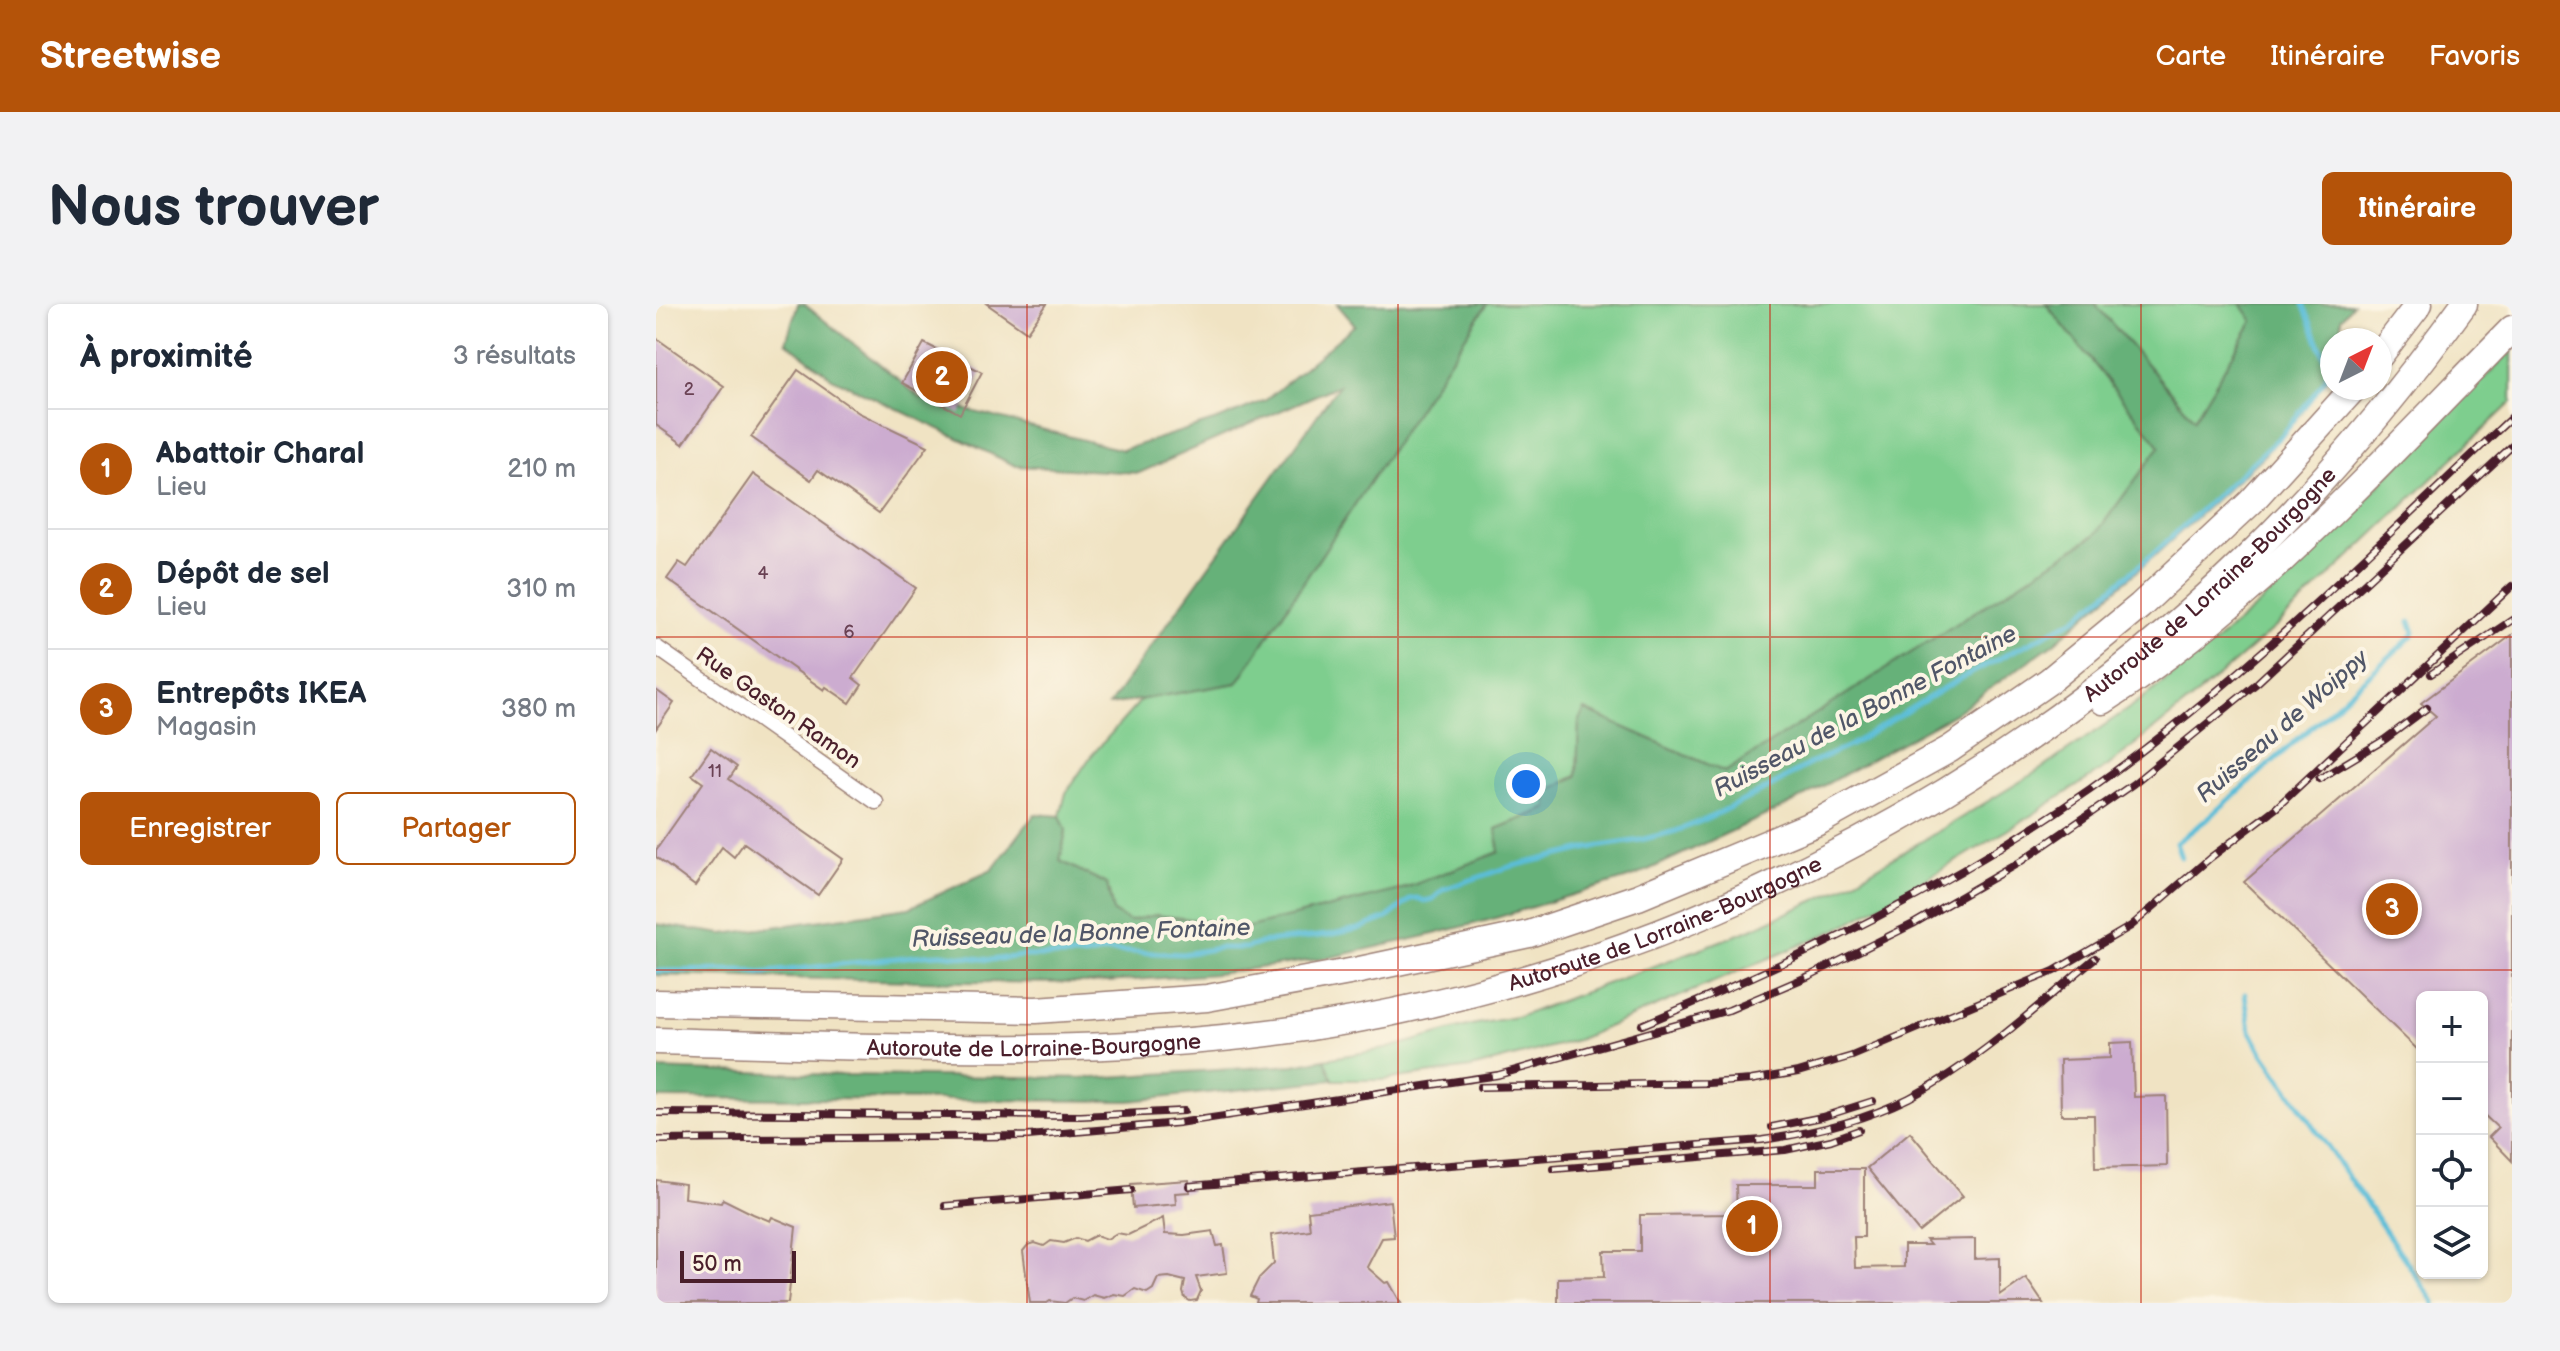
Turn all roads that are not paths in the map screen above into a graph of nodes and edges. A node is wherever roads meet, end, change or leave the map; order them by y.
1 (2419, 304) edge
2 (2464, 304) edge
3 (2512, 329) edge
4 (2392, 339) edge
5 (2343, 400) edge
6 (656, 647) edge
7 (2021, 743) junction
8 (876, 802) dead end
9 (656, 1003) edge
10 (656, 1041) edge

1 - 4 highway
2 - 7 highway, Autoroute de Lorraine-Bourgogne
3 - 7 highway
5 - 9 highway, Autoroute de Lorraine-Bourgogne
6 - 8 street, Rue Gaston Ramon
7 - 10 highway, Autoroute de Lorraine-Bourgogne

